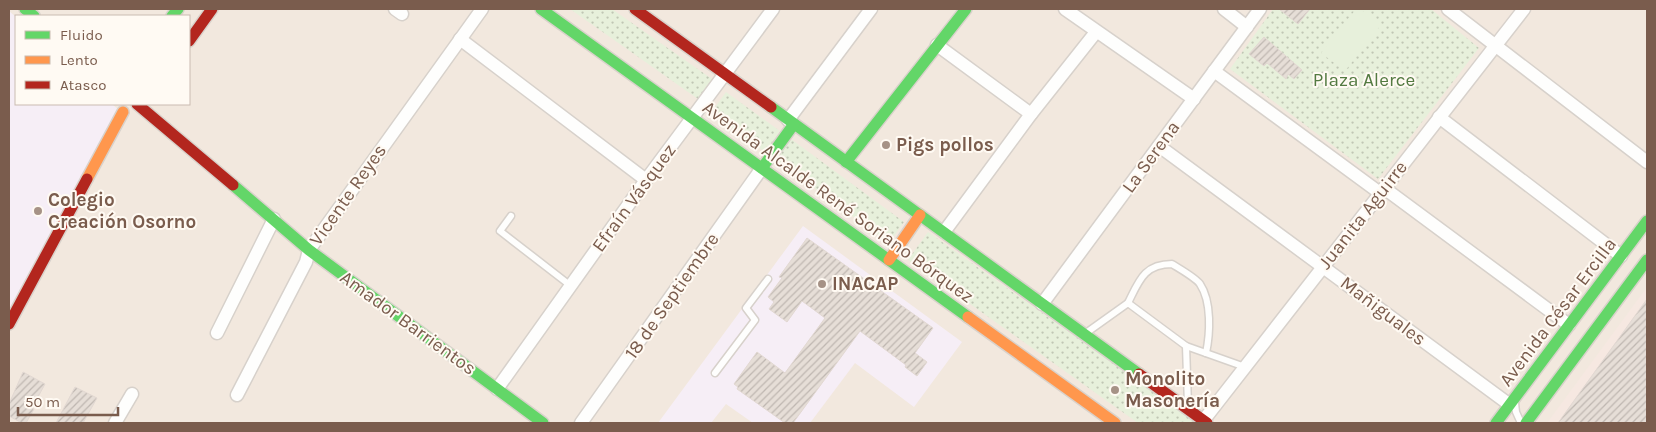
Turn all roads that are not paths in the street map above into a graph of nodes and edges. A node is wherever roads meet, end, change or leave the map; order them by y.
1 (212, 9) edge
2 (482, 9) edge
3 (542, 9) edge
4 (635, 9) edge
5 (773, 9) edge
6 (872, 9) edge
7 (966, 9) edge
8 (1064, 9) edge
9 (1224, 9) edge
10 (1260, 9) edge
11 (1448, 9) edge
12 (1524, 9) edge
13 (1247, 27) junction
14 (1096, 32) junction
15 (460, 39) junction
16 (190, 40) edge
17 (938, 45) junction
18 (1495, 45) junction
19 (1214, 71) junction
20 (725, 74) junction
21 (1194, 99) junction
22 (141, 105) edge
23 (122, 108) edge
24 (1031, 114) junction
25 (1440, 117) junction
26 (692, 118) junction
27 (791, 122) junction
28 (1159, 146) junction
29 (846, 162) junction
30 (1647, 162) edge
31 (762, 168) junction
32 (646, 180) junction
33 (1382, 190) junction
34 (920, 215) junction
35 (510, 216) dead end
36 (274, 219) junction
37 (1647, 221) edge
38 (944, 232) junction
39 (309, 250) junction
40 (1621, 256) junction
41 (889, 260) junction
42 (1647, 260) edge
43 (1323, 266) junction
44 (768, 279) dead end
45 (571, 286) junction
46 (1128, 303) junction
47 (1042, 304) junction
48 (12, 311) edge
49 (9, 324) edge
50 (1569, 325) junction
51 (217, 333) dead end
52 (1084, 334) junction
53 (1186, 346) junction
54 (1206, 353) junction
55 (1245, 367) junction
56 (715, 373) dead end
57 (497, 389) junction
58 (132, 394) dead end
59 (237, 395) dead end
60 (1513, 401) junction
61 (1188, 409) junction
62 (1205, 422) edge
63 (1529, 422) edge
64 (115, 423) edge
65 (543, 423) edge
66 (581, 423) edge
67 (1115, 423) edge
68 (1496, 423) edge

1 - 16 main road
2 - 15 street, Vicente Reyes
3 - 26 main road, Avenida Alcalde René Soriano Bórquez
4 - 20 main road, Avenida Alcalde René Soriano Bórquez
5 - 20 street, Efraín Vásquez
6 - 27 street
7 - 17 main road
8 - 14 street
9 - 13 street
10 - 13 street, La Serena
11 - 18 street
12 - 18 street, Juanita Aguirre
13 - 19 street, La Serena
14 - 21 street
14 - 24 street
15 - 32 street
15 - 39 street, Vicente Reyes
17 - 24 street
17 - 29 main road
18 - 25 street, Juanita Aguirre
18 - 30 street
19 - 21 street, La Serena
19 - 33 street
20 - 26 street, Efraín Vásquez
20 - 27 main road, Avenida Alcalde René Soriano Bórquez
21 - 28 street, La Serena
22 - 23 main road
22 - 36 main road, Amador Barrientos
23 - 48 main road
24 - 38 street
25 - 33 street, Juanita Aguirre
25 - 40 street
26 - 31 main road, Avenida Alcalde René Soriano Bórquez
26 - 32 street, Efraín Vásquez
27 - 29 main road, Avenida Alcalde René Soriano Bórquez
27 - 31 main road
28 - 43 street, Mañiguales
28 - 47 street, La Serena
29 - 34 main road, Avenida Alcalde René Soriano Bórquez
31 - 41 main road, Avenida Alcalde René Soriano Bórquez
31 - 66 street, 18 de Septiembre
32 - 45 street, Efraín Vásquez
33 - 43 street, Juanita Aguirre
33 - 50 street
34 - 38 main road, Avenida Alcalde René Soriano Bórquez
34 - 41 main road
35 - 45 lane
36 - 39 main road, Amador Barrientos
36 - 51 street
37 - 40 main road, Avenida César Ercilla
38 - 47 main road, Avenida Alcalde René Soriano Bórquez
39 - 57 main road, Amador Barrientos
39 - 59 street, Vicente Reyes
40 - 50 main road, Avenida César Ercilla
41 - 67 main road, Avenida Alcalde René Soriano Bórquez
42 - 63 main road
43 - 55 street, Juanita Aguirre
43 - 60 street, Mañiguales
44 - 56 lane
45 - 57 street, Efraín Vásquez
46 - 52 lane
46 - 53 lane
46 - 54 lane
47 - 52 main road, Avenida Alcalde René Soriano Bórquez
48 - 49 main road
50 - 60 main road, Avenida César Ercilla
52 - 61 main road, Avenida Alcalde René Soriano Bórquez
53 - 54 lane
53 - 61 lane
54 - 55 lane
55 - 62 street, Juanita Aguirre
57 - 65 main road, Amador Barrientos
58 - 64 street
60 - 63 lane
60 - 68 main road, Avenida César Ercilla
61 - 62 main road, Avenida Alcalde René Soriano Bórquez

